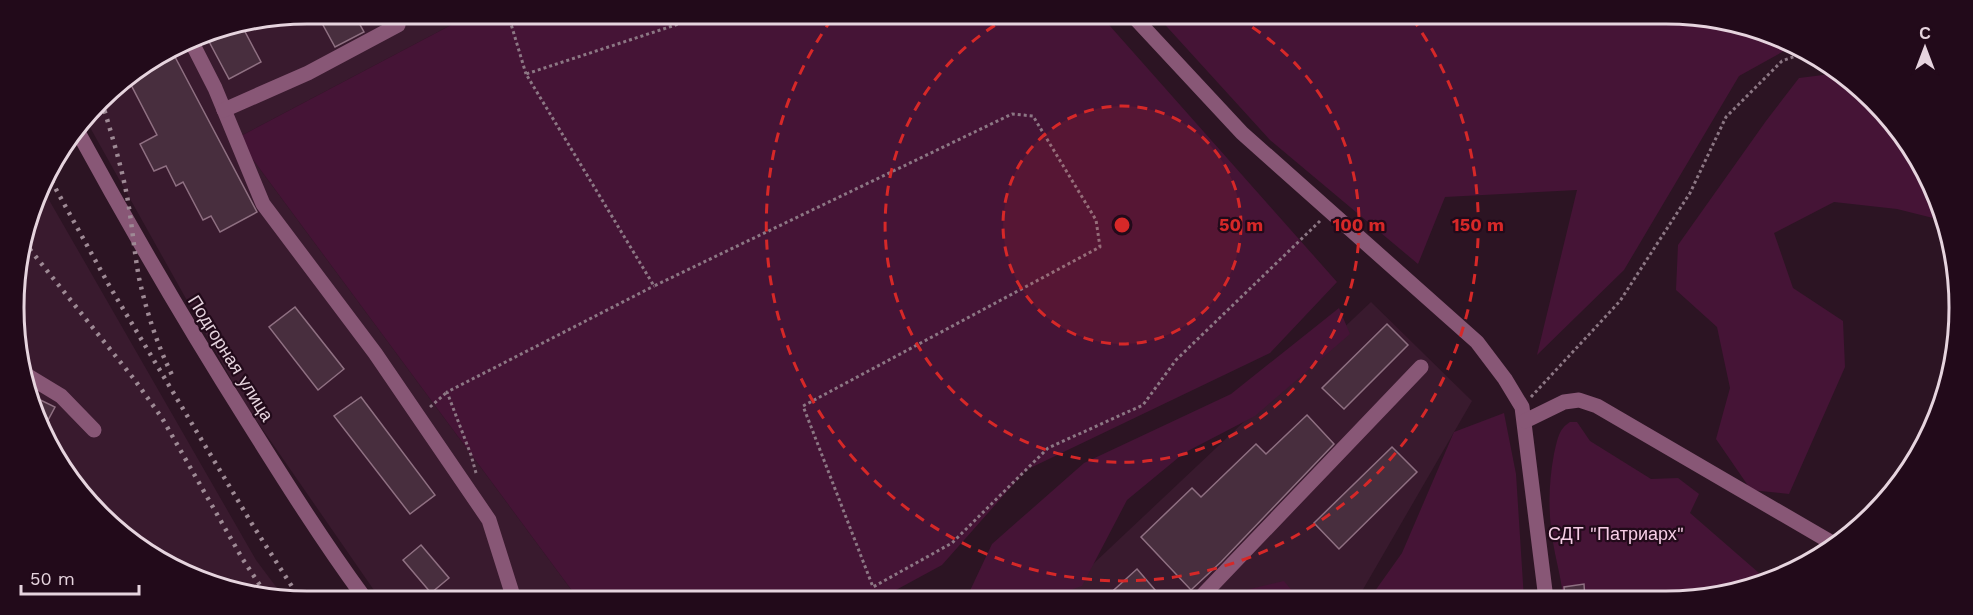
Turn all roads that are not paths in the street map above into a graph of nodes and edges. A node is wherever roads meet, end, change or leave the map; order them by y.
1 (397, 24) edge
2 (1141, 24) edge
3 (195, 48) edge
4 (224, 110) junction
5 (81, 138) edge
6 (1421, 367) dead end
7 (34, 379) edge
8 (1523, 414) junction
9 (94, 430) dead end
10 (1827, 540) edge
11 (359, 591) edge
12 (511, 591) edge
13 (1207, 591) edge
14 (1545, 591) edge

1 - 4 street
2 - 8 street
3 - 4 street
4 - 12 street
5 - 11 street, Подгорная улица
6 - 13 street
7 - 9 street
8 - 10 street
8 - 14 street

